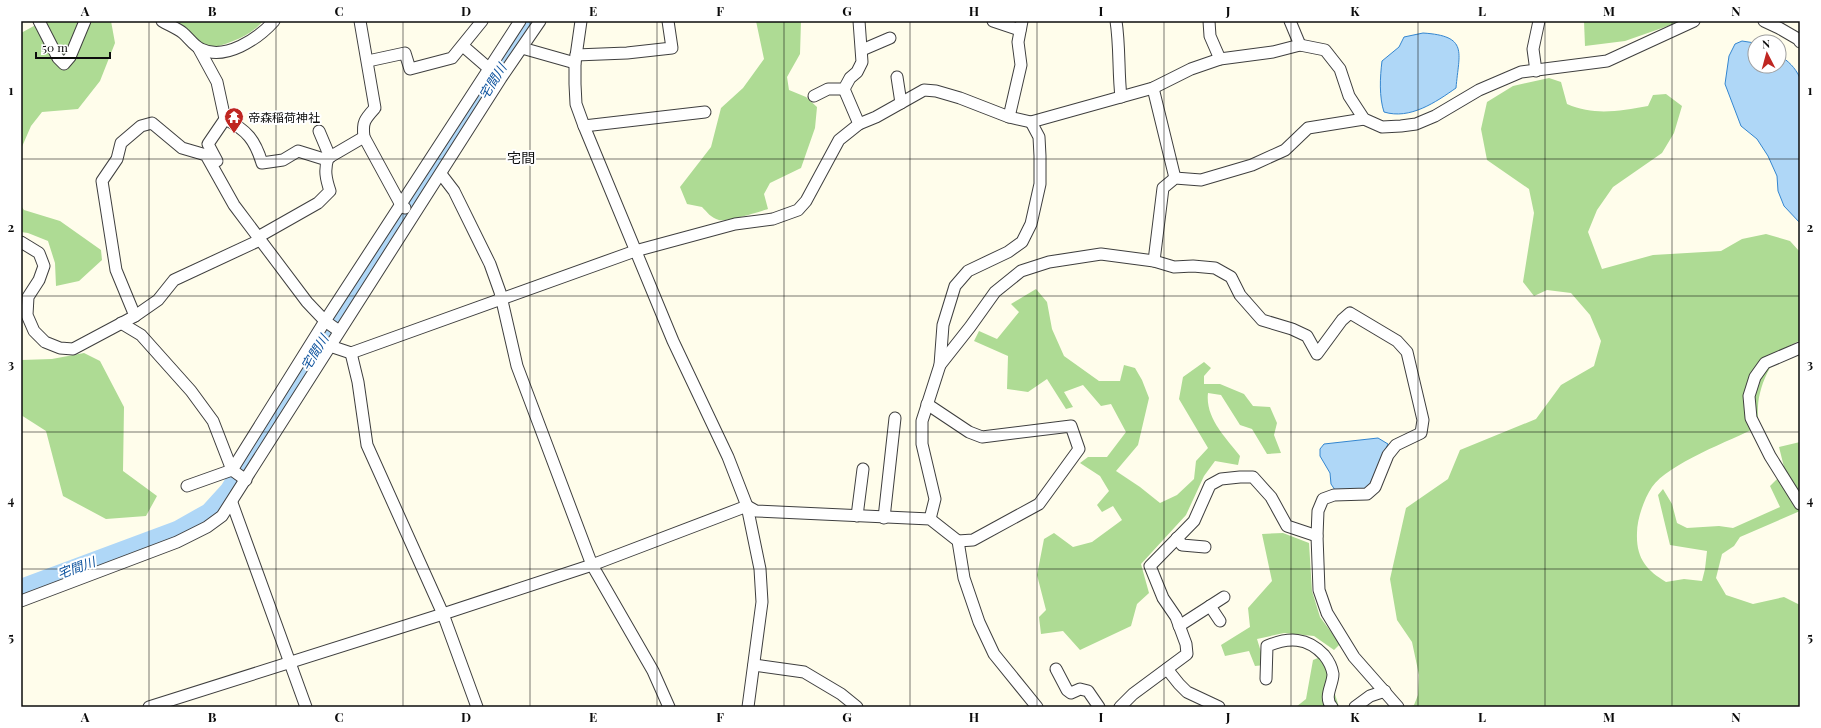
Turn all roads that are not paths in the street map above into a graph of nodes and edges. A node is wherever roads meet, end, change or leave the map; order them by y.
1 (39, 21) edge
2 (85, 21) edge
3 (162, 21) edge
4 (274, 21) edge
5 (360, 21) edge
6 (482, 21) edge
7 (520, 21) edge
8 (540, 21) edge
9 (581, 21) edge
10 (668, 21) edge
11 (859, 21) edge
12 (993, 21) edge
13 (1116, 21) edge
14 (1209, 21) edge
15 (1290, 21) edge
16 (1539, 21) edge
17 (1694, 21) edge
18 (1764, 21) edge
19 (1021, 25) edge
20 (890, 38) dead end
21 (1800, 42) edge
22 (1300, 45) junction
23 (463, 46) junction
24 (522, 48) junction
25 (199, 49) junction
26 (862, 50) junction
27 (576, 59) junction
28 (1220, 59) junction
29 (368, 61) junction
30 (1536, 71) junction
31 (494, 73) junction
32 (897, 77) dead end
33 (844, 88) junction
34 (1153, 88) junction
35 (814, 96) dead end
36 (1121, 97) junction
37 (901, 103) junction
38 (705, 112) dead end
39 (1009, 117) junction
40 (226, 119) junction
41 (1364, 119) junction
42 (1030, 122) junction
43 (860, 124) junction
44 (584, 126) junction
45 (319, 131) dead end
46 (364, 137) junction
47 (329, 159) junction
48 (441, 174) junction
49 (1175, 178) junction
50 (220, 180) junction
51 (407, 209) junction
52 (259, 239) junction
53 (21, 242) edge
54 (635, 251) junction
55 (1154, 261) junction
56 (502, 299) junction
57 (135, 316) junction
58 (121, 323) junction
59 (331, 325) junction
60 (330, 346) junction
61 (1800, 348) edge
62 (351, 353) junction
63 (940, 365) junction
64 (927, 404) junction
65 (895, 418) dead end
66 (863, 469) dead end
67 (239, 475) junction
68 (187, 486) dead end
69 (232, 503) junction
70 (1800, 504) edge
71 (747, 506) junction
72 (858, 516) junction
73 (884, 518) junction
74 (930, 520) junction
75 (1317, 536) junction
76 (1177, 538) junction
77 (958, 541) junction
78 (1205, 548) dead end
79 (592, 565) junction
80 (1224, 597) dead end
81 (21, 601) edge
82 (1210, 606) junction
83 (443, 614) junction
84 (1220, 620) dead end
85 (1179, 626) junction
86 (290, 662) junction
87 (754, 665) junction
88 (1056, 669) dead end
89 (1167, 669) junction
90 (1266, 679) dead end
91 (1385, 691) junction
92 (149, 707) edge
93 (306, 707) edge
94 (476, 707) edge
95 (669, 707) edge
96 (748, 707) edge
97 (857, 707) edge
98 (1038, 707) edge
99 (1098, 707) edge
100 (1120, 707) edge
101 (1219, 707) edge
102 (1332, 707) edge
103 (1355, 707) edge
104 (1398, 707) edge

1 - 2 street
3 - 25 street
4 - 25 street
5 - 29 street
6 - 23 street
7 - 31 street
8 - 24 street
9 - 27 street
10 - 27 street
11 - 26 street
12 - 19 street
13 - 36 street
14 - 28 street
15 - 22 street
16 - 30 street
17 - 30 street
18 - 21 street
19 - 39 street
20 - 26 street
22 - 28 street
22 - 41 street
23 - 29 street
23 - 31 street
24 - 27 street
24 - 31 street
25 - 40 street
26 - 33 street
27 - 44 street
28 - 34 street
29 - 46 street
30 - 41 street
31 - 48 street
31 - 51 street
32 - 37 street
33 - 35 street
33 - 43 street
34 - 36 street
34 - 49 street
36 - 42 street
37 - 39 street
37 - 43 street
38 - 44 street
39 - 42 street
40 - 47 street
40 - 50 street
41 - 49 street
42 - 63 street
43 - 54 street
44 - 54 street
45 - 47 street
46 - 47 street
46 - 51 street
47 - 52 street
48 - 51 street
48 - 56 street
49 - 55 street
50 - 52 street
50 - 57 street
51 - 59 street
51 - 59 street
52 - 57 street
52 - 59 street
53 - 58 street
54 - 56 street
54 - 71 street
55 - 63 street
55 - 75 street
56 - 62 street
56 - 79 street
57 - 58 street
58 - 67 street
59 - 60 street
59 - 67 street
60 - 62 street
60 - 67 street
61 - 70 street
62 - 83 street
63 - 64 street
64 - 74 street
64 - 77 street
65 - 73 street
66 - 72 street
67 - 68 street
67 - 69 street
69 - 81 street
69 - 86 street
71 - 72 street
71 - 79 street
71 - 87 street
72 - 73 street
73 - 74 street
74 - 77 street
75 - 76 street
75 - 91 street
76 - 78 street
76 - 85 street
77 - 98 street
79 - 83 street
79 - 95 street
80 - 82 street
82 - 84 street
82 - 85 street
83 - 86 street
83 - 94 street
85 - 89 street
86 - 92 street
86 - 93 street
87 - 96 street
87 - 97 street
88 - 99 street
89 - 100 street
89 - 101 street
90 - 102 street
91 - 103 street
91 - 104 street

